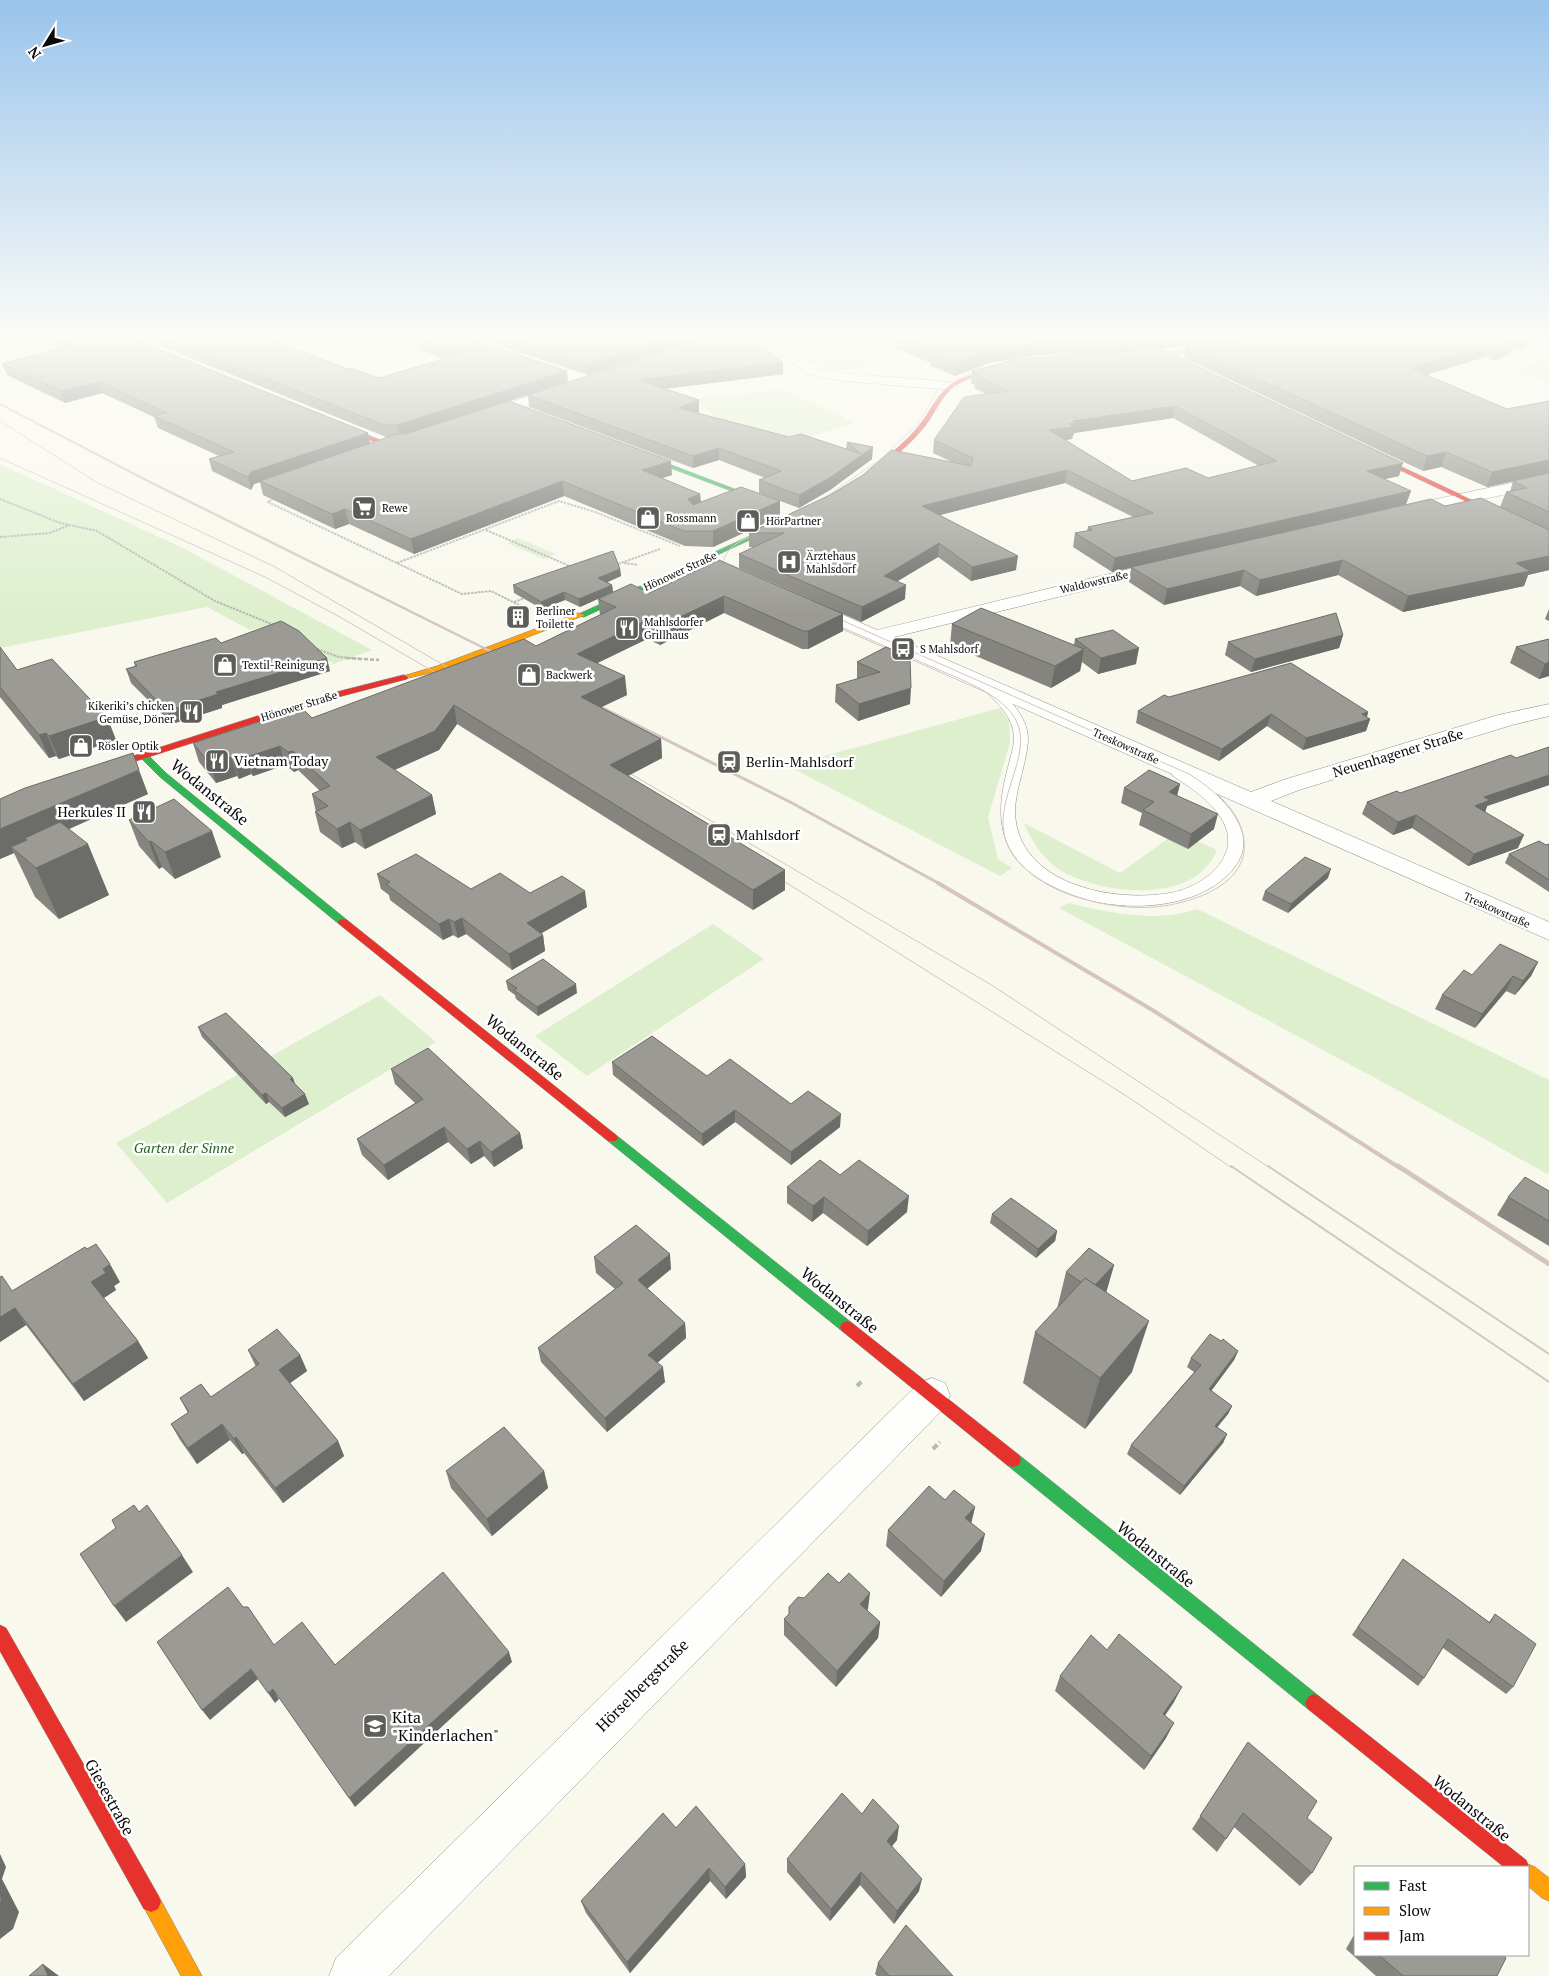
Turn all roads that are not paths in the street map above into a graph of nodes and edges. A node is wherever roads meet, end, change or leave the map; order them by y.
1 (350, 430) edge
2 (917, 430) edge
3 (423, 436) edge
4 (393, 444) junction
5 (1354, 446) edge
6 (628, 450) edge
7 (367, 454) edge
8 (1549, 480) edge
9 (858, 481) edge
10 (746, 494) junction
11 (1463, 498) junction
12 (727, 502) edge
13 (782, 508) edge
14 (1388, 515) edge
15 (792, 519) edge
16 (1549, 538) edge
17 (1186, 560) edge
18 (704, 561) junction
19 (726, 571) edge
20 (792, 600) edge
21 (875, 636) junction
22 (987, 684) junction
23 (1549, 710) edge
24 (1136, 750) junction
25 (144, 756) junction
26 (116, 765) edge
27 (1250, 801) junction
28 (1549, 932) edge
29 (932, 1396) junction
30 (0, 1634) edge
31 (1519, 1866) edge
32 (1529, 1875) edge
33 (1549, 1891) edge
34 (192, 1976) edge
35 (354, 1976) edge

1 - 4 street
2 - 9 street
3 - 4 street
4 - 7 street
5 - 11 street
6 - 10 street
8 - 11 street
10 - 12 lane
10 - 13 street
11 - 14 street
11 - 16 street
15 - 18 street, Hönower Straße
17 - 21 street, Waldowstraße
18 - 19 street
18 - 25 street, Hönower Straße
20 - 21 street, Treskowstraße
21 - 22 street, Treskowstraße
22 - 24 street, Treskowstraße
22 - 24 lane
23 - 27 street, Neuenhagener Straße
24 - 27 street, Treskowstraße
25 - 26 street, Hönower Straße
25 - 29 street, Wodanstraße
27 - 28 street, Treskowstraße
29 - 31 street, Wodanstraße
29 - 35 street, Hörselbergstraße
30 - 34 street, Giesestraße
32 - 33 street

